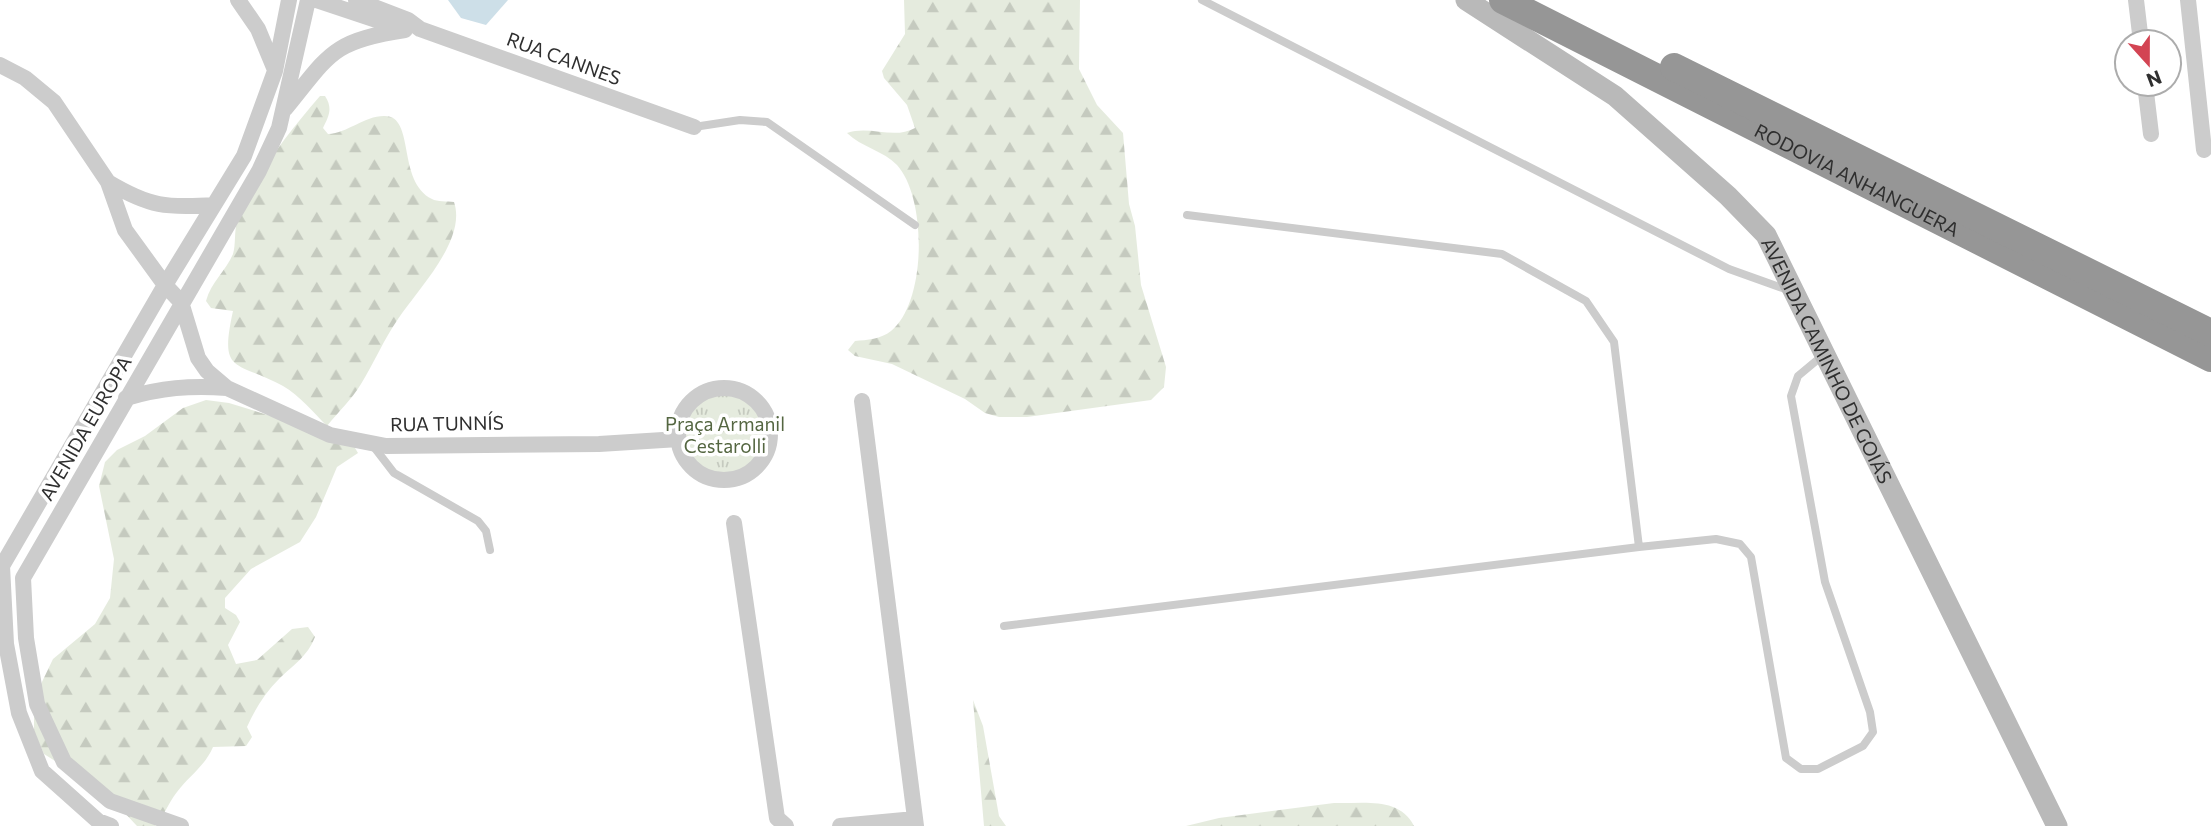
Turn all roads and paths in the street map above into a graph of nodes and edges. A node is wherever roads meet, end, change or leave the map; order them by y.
1 (238, 0) edge
2 (289, 0) edge
3 (307, 0) edge
4 (316, 0) edge
5 (356, 0) edge
6 (384, 0) edge
7 (1202, 0) edge
8 (1466, 0) edge
9 (1503, 0) edge
10 (1545, 0) edge
11 (2136, 0) edge
12 (2188, 0) edge
13 (411, 26) junction
14 (2139, 28) edge
15 (0, 65) edge
16 (275, 71) junction
17 (2147, 98) edge
18 (283, 110) junction
19 (694, 127) joint
20 (2151, 134) dead end
21 (2204, 150) dead end
22 (108, 182) junction
23 (214, 205) junction
24 (1187, 215) dead end
25 (915, 225) dead end
26 (165, 285) junction
27 (1796, 293) junction
28 (181, 302) junction
29 (2211, 333) edge
30 (1825, 354) junction
31 (2211, 358) edge
32 (227, 388) junction
33 (126, 398) junction
34 (862, 401) dead end
35 (679, 439) junction
36 (372, 444) junction
37 (734, 523) dead end
38 (1639, 547) junction
39 (490, 550) dead end
40 (1, 565) edge
41 (23, 578) junction
42 (1004, 626) dead end
43 (915, 823) edge
44 (111, 826) edge
45 (181, 826) edge
46 (786, 826) edge
47 (840, 826) edge
48 (2057, 826) edge

1 - 16 street
2 - 16 street, AVENIDA EUROPA
3 - 18 street, AVENIDA EUROPA
4 - 13 street, RUA CANNES
5 - 13 street, RUA CANNES
6 - 13 street
7 - 27 lane
8 - 27 main road, AVENIDA CAMINHO DE GOIÁS
9 - 31 highway, RODOVIA ANHANGUERA
10 - 29 highway, RODOVIA ANHANGUERA
11 - 14 street
12 - 21 street
13 - 18 street
13 - 19 street, RUA CANNES
15 - 22 street
16 - 18 street
16 - 23 street, AVENIDA EUROPA
17 - 20 street
18 - 28 street, AVENIDA EUROPA
19 - 25 lane
22 - 23 street
22 - 26 street
23 - 26 street, AVENIDA EUROPA
24 - 38 lane
26 - 28 street
26 - 40 street, AVENIDA EUROPA
27 - 30 main road, AVENIDA CAMINHO DE GOIÁS
28 - 32 street
28 - 33 street, AVENIDA EUROPA
30 - 38 lane
30 - 48 main road, AVENIDA CAMINHO DE GOIÁS
32 - 33 street
32 - 36 street, RUA TUNNÍS
33 - 41 street, AVENIDA EUROPA
34 - 43 street
35 - 35 street
35 - 36 street, RUA TUNNÍS
36 - 39 lane
37 - 46 street
38 - 42 lane
40 - 41 street
40 - 44 street
41 - 45 street
43 - 47 street

